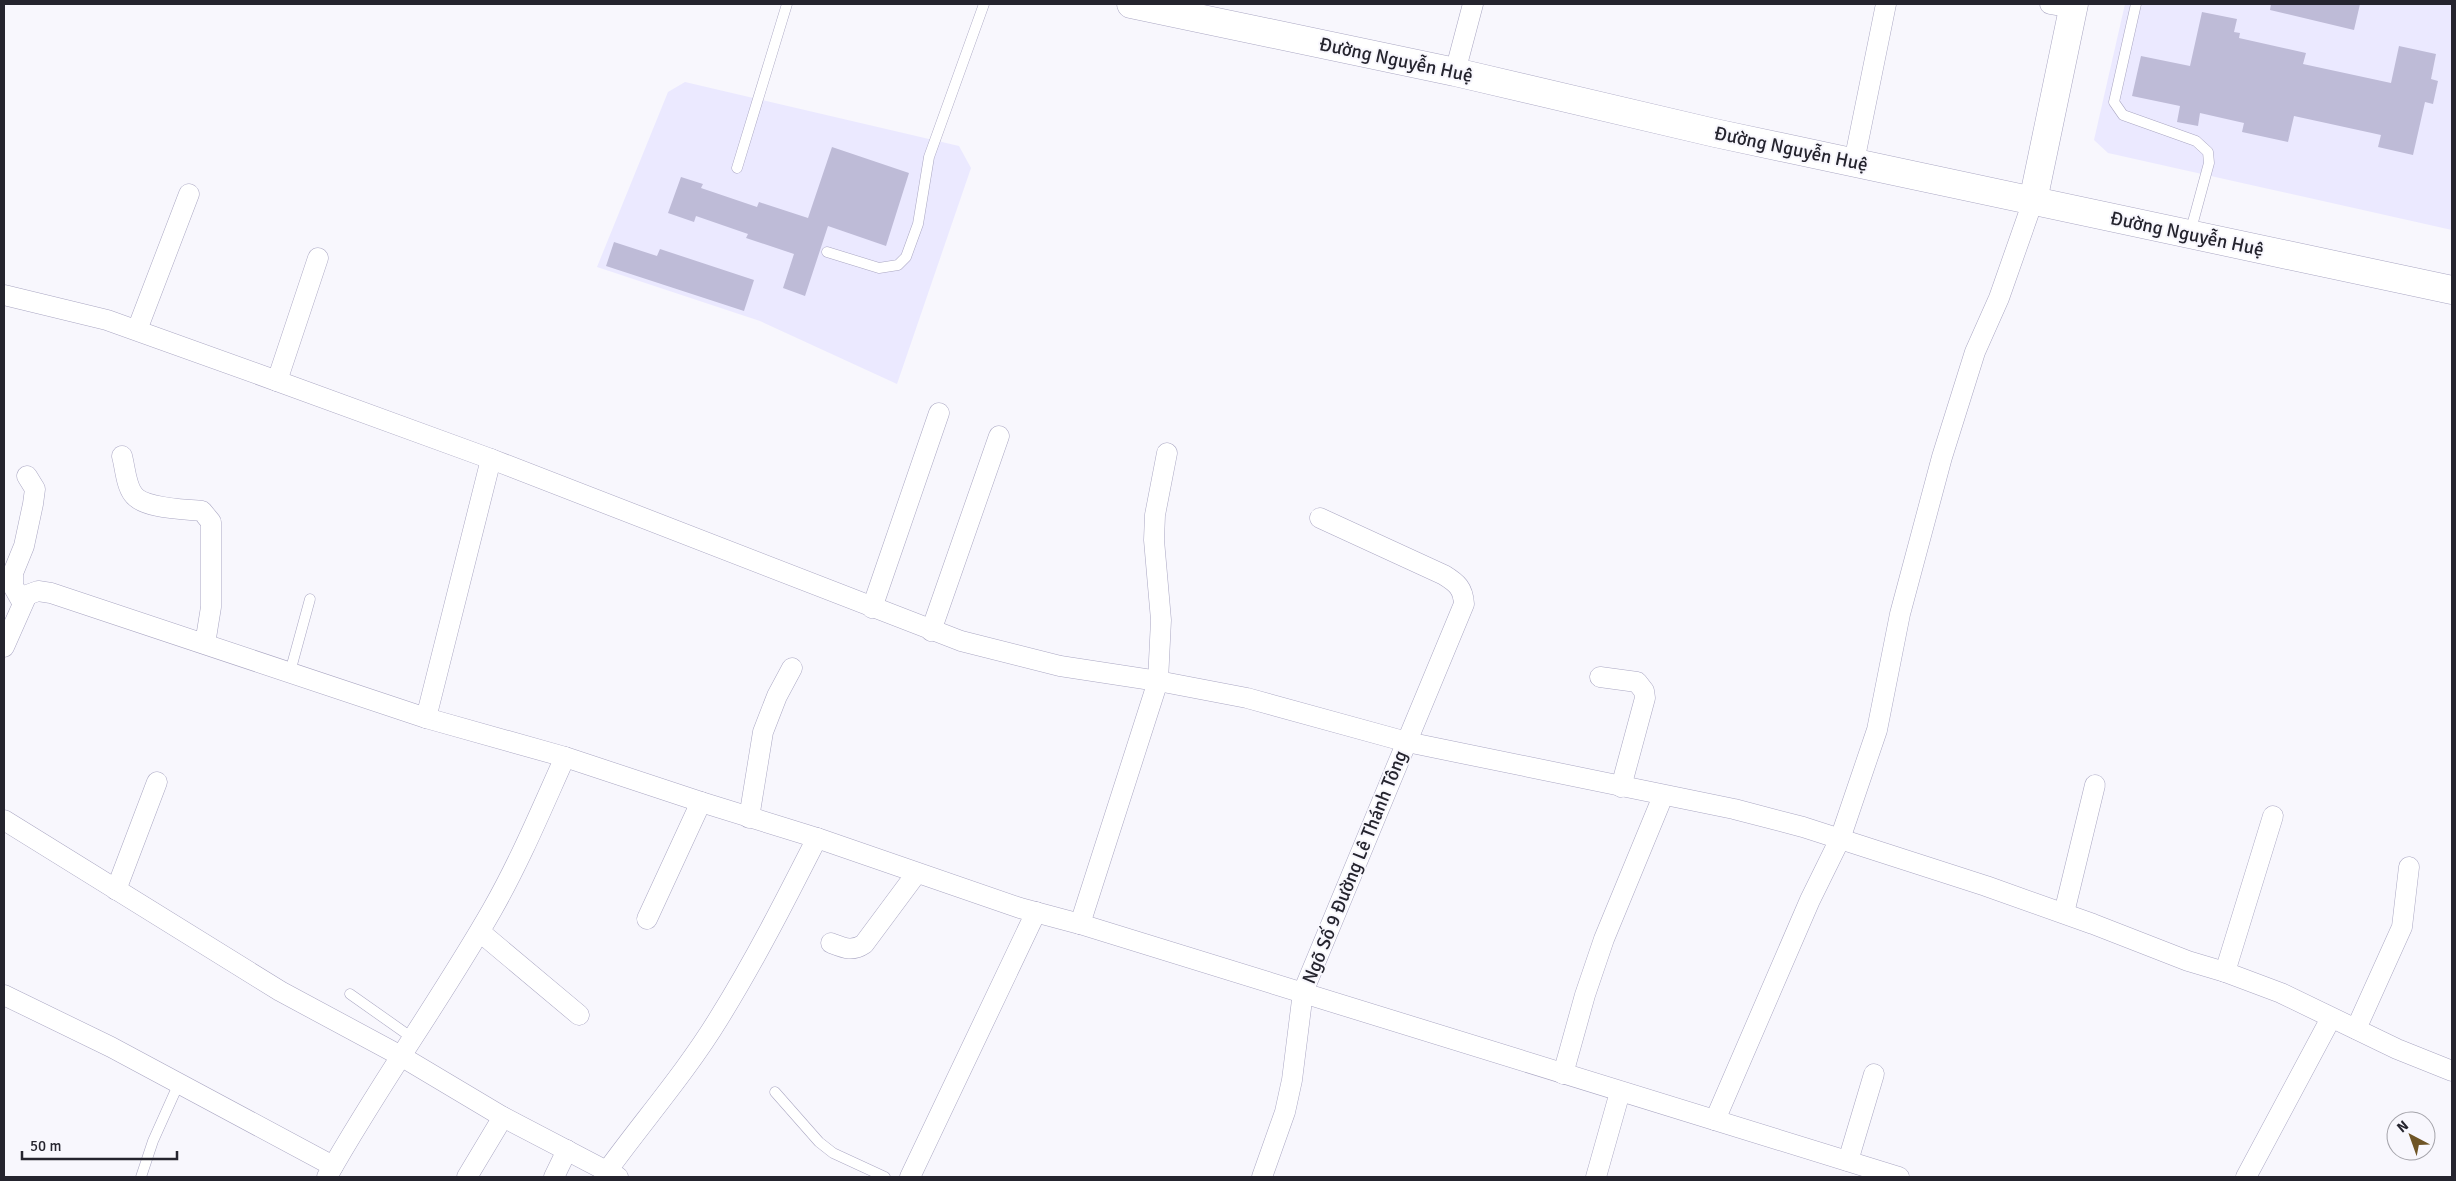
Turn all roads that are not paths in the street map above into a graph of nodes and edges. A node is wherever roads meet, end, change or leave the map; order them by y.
1 (787, 4) edge
2 (984, 4) edge
3 (1131, 4) edge
4 (1473, 4) edge
5 (1886, 4) edge
6 (2136, 4) edge
7 (2066, 5) edge
8 (1455, 72) junction
9 (1854, 162) junction
10 (737, 168) dead end
11 (189, 194) dead end
12 (2033, 201) junction
13 (2189, 234) junction
14 (827, 252) dead end
15 (318, 258) dead end
16 (2452, 290) edge
17 (4, 295) edge
18 (137, 330) junction
19 (277, 380) junction
20 (939, 413) dead end
21 (999, 436) dead end
22 (1167, 453) dead end
23 (122, 456) dead end
24 (490, 458) junction
25 (27, 476) dead end
26 (1320, 518) dead end
27 (310, 599) dead end
28 (22, 602) junction
29 (872, 608) junction
30 (931, 630) junction
31 (205, 644) junction
32 (4, 646) edge
33 (792, 668) dead end
34 (290, 672) junction
35 (1600, 677) dead end
36 (1158, 681) junction
37 (426, 718) junction
38 (1407, 742) junction
39 (565, 756) junction
40 (157, 782) dead end
41 (2095, 785) dead end
42 (1621, 787) junction
43 (1663, 796) junction
44 (701, 802) junction
45 (2273, 816) dead end
46 (748, 818) junction
47 (4, 820) edge
48 (817, 838) junction
49 (1840, 839) junction
50 (2408, 867) dead end
51 (916, 874) junction
52 (116, 890) junction
53 (1036, 912) junction
54 (2064, 913) junction
55 (647, 919) dead end
56 (1080, 924) junction
57 (480, 932) junction
58 (831, 943) dead end
59 (2225, 972) junction
60 (1303, 992) junction
61 (350, 994) dead end
62 (4, 995) edge
63 (579, 1015) dead end
64 (2331, 1018) junction
65 (2356, 1029) junction
66 (411, 1036) junction
67 (399, 1055) junction
68 (2452, 1071) edge
69 (1563, 1074) junction
70 (1874, 1074) dead end
71 (179, 1083) junction
72 (775, 1092) dead end
73 (1620, 1092) junction
74 (503, 1116) junction
75 (1715, 1120) junction
76 (567, 1150) junction
77 (1848, 1161) junction
78 (330, 1172) edge
79 (613, 1174) edge
80 (1894, 1176) edge
81 (141, 1177) edge
82 (467, 1177) edge
83 (554, 1177) edge
84 (885, 1177) edge
85 (910, 1177) edge
86 (1262, 1177) edge
87 (1596, 1177) edge
88 (2246, 1177) edge

1 - 10 lane
2 - 14 lane
3 - 8 street, Đường Nguyễn Huệ
4 - 8 street
5 - 9 street
6 - 13 lane
7 - 12 street
8 - 9 street, Đường Nguyễn Huệ
9 - 12 street, Đường Nguyễn Huệ
11 - 18 street
12 - 13 street, Đường Nguyễn Huệ
12 - 49 street
13 - 16 street, Đường Nguyễn Huệ
15 - 19 street
17 - 18 street
18 - 19 street
19 - 24 street
20 - 29 street
21 - 30 street
22 - 36 street
23 - 31 street
24 - 29 street
24 - 37 street
25 - 28 street
26 - 38 street, Ngõ Số 9 Đường Lê Thánh Tông
27 - 34 lane
28 - 31 street
28 - 32 street
29 - 30 street
30 - 36 street
31 - 34 street
33 - 46 street
34 - 37 street
35 - 42 street
36 - 38 street
36 - 56 street
37 - 39 street
38 - 42 street
38 - 60 street, Ngõ Số 9 Đường Lê Thánh Tông
39 - 44 street
39 - 57 street
40 - 52 street
41 - 54 street
42 - 43 street
43 - 49 street
43 - 69 street
44 - 46 street
44 - 55 street
45 - 59 street
46 - 48 street
47 - 52 street
48 - 51 street
48 - 79 street
49 - 54 street
49 - 75 street
50 - 65 street
51 - 53 street
51 - 58 street
52 - 67 street
53 - 56 street
53 - 85 street
54 - 59 street
56 - 60 street
57 - 63 street
57 - 66 street
59 - 64 street
60 - 69 street
60 - 86 street, Ngõ Số 9 Đường Lê Thánh Tông
61 - 66 lane
62 - 71 street
64 - 65 street
64 - 88 street
65 - 68 street
66 - 67 street
67 - 74 street
67 - 78 street
69 - 73 street
70 - 77 street
71 - 78 street
71 - 81 lane
72 - 84 lane
73 - 75 street
73 - 87 street
74 - 76 street
74 - 82 street
75 - 77 street
76 - 79 street
76 - 83 street
77 - 80 street

